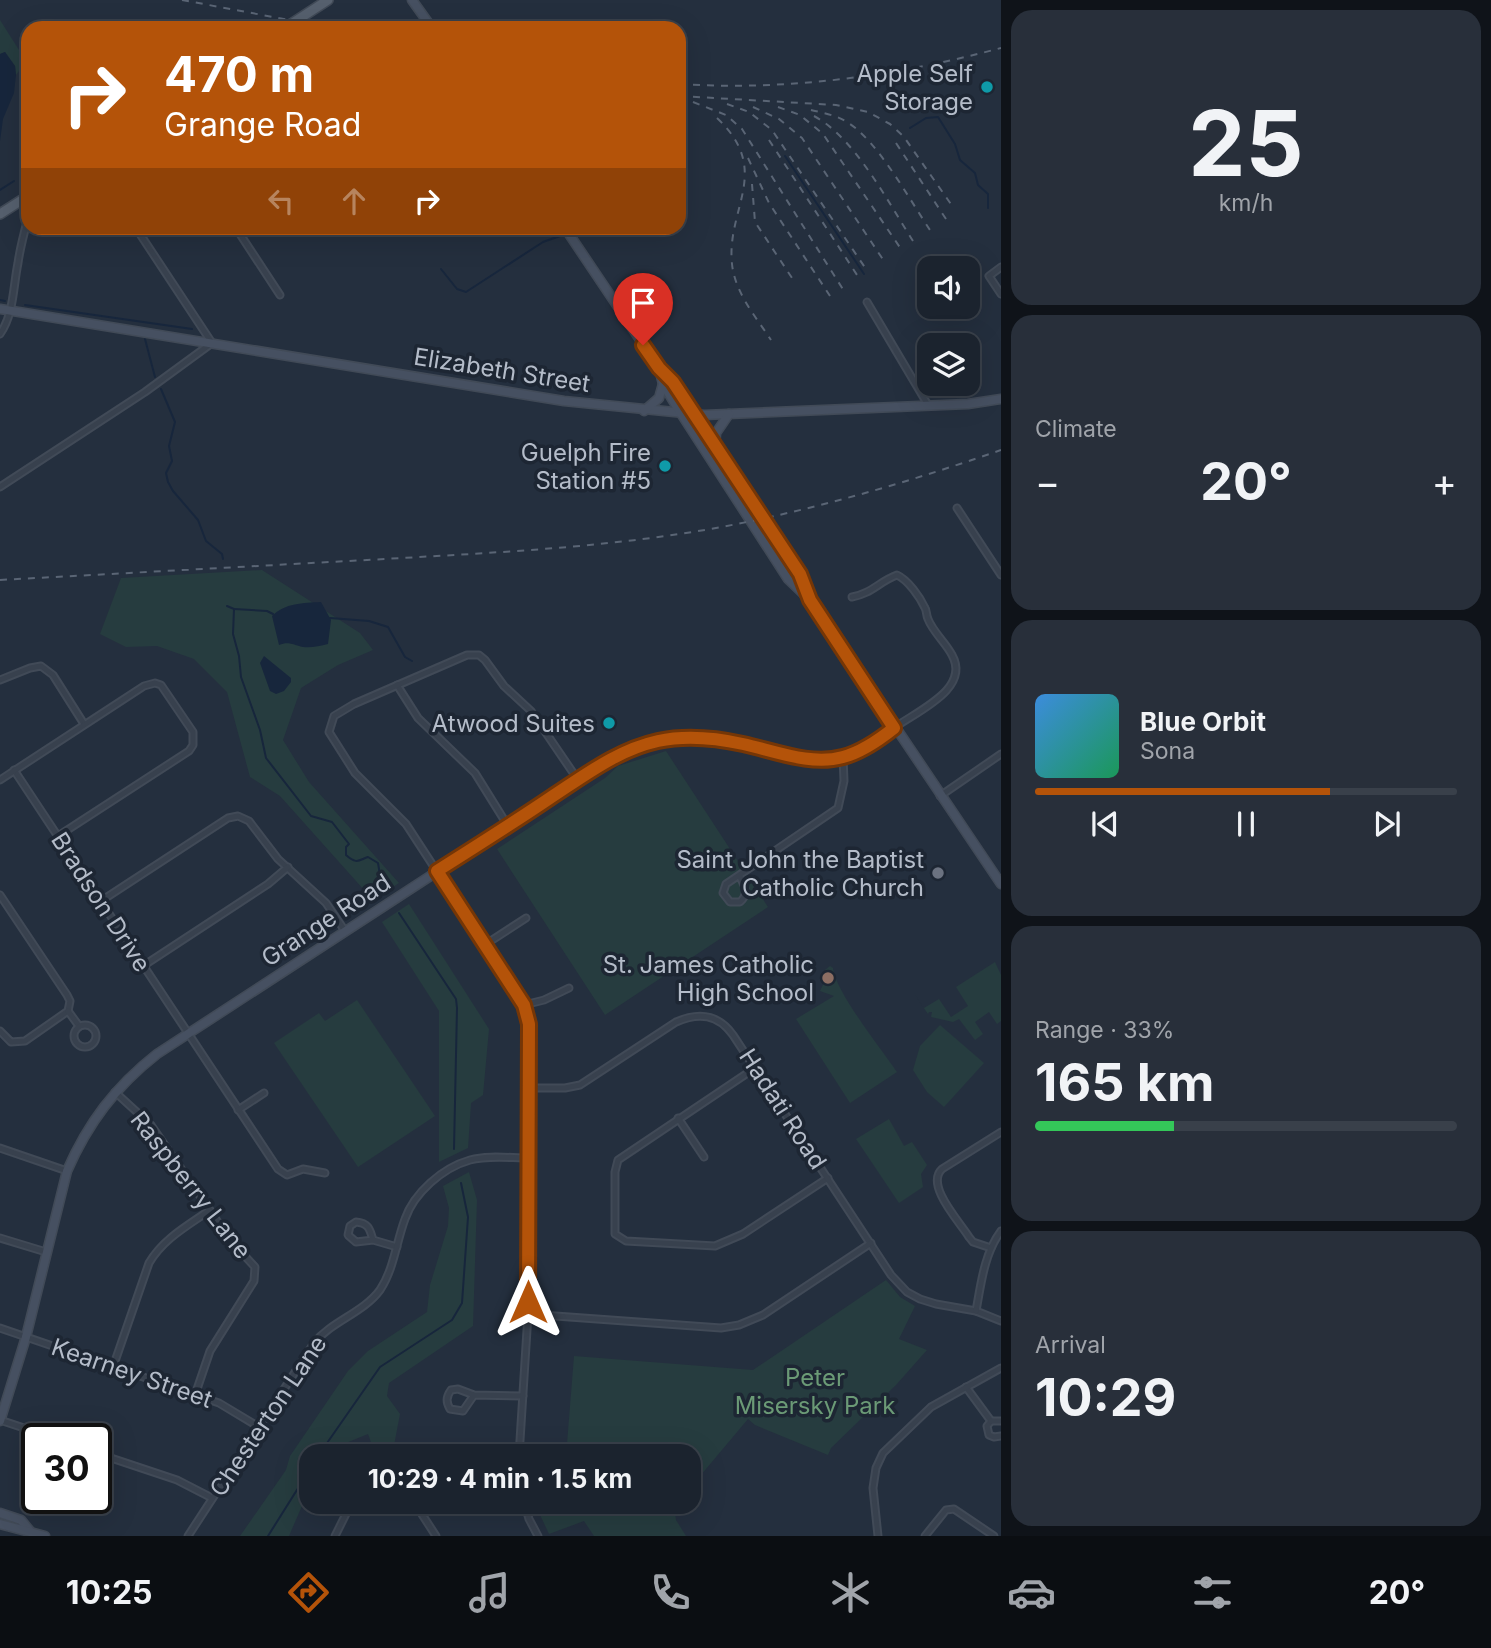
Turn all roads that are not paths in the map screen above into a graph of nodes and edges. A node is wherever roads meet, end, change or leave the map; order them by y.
1 (328, 0) edge
2 (412, 0) edge
3 (296, 21) edge
4 (427, 21) edge
5 (21, 200) edge
6 (0, 214) edge
7 (24, 235) edge
8 (141, 235) edge
9 (241, 235) edge
10 (570, 235) edge
11 (1001, 267) edge
12 (1001, 294) edge
13 (280, 295) dead end
14 (867, 302) dead end
15 (0, 309) edge
16 (11, 311) junction
17 (0, 334) edge
18 (212, 343) junction
19 (659, 368) junction
20 (663, 384) junction
21 (1001, 400) edge
22 (928, 405) junction
23 (644, 411) junction
24 (681, 414) junction
25 (729, 414) junction
26 (694, 415) junction
27 (715, 446) junction
28 (0, 487) edge
29 (957, 508) dead end
30 (1001, 575) edge
31 (852, 597) dead end
32 (810, 600) junction
33 (0, 680) edge
34 (397, 685) junction
35 (84, 724) junction
36 (894, 728) junction
37 (1001, 754) edge
38 (843, 757) junction
39 (14, 770) junction
40 (0, 780) edge
41 (578, 780) junction
42 (940, 796) junction
43 (508, 826) junction
44 (58, 836) junction
45 (288, 867) junction
46 (437, 871) junction
47 (740, 877) junction
48 (1001, 884) edge
49 (0, 895) edge
50 (101, 901) junction
51 (526, 918) dead end
52 (345, 931) junction
53 (486, 944) junction
54 (143, 966) junction
55 (569, 988) dead end
56 (524, 1005) junction
57 (68, 1011) junction
58 (79, 1026) junction
59 (0, 1031) edge
60 (187, 1034) junction
61 (755, 1068) junction
62 (530, 1088) junction
63 (115, 1092) junction
64 (264, 1093) dead end
65 (238, 1110) junction
66 (678, 1118) junction
67 (1001, 1132) edge
68 (0, 1148) edge
69 (704, 1157) dead end
70 (529, 1158) junction
71 (67, 1171) junction
72 (325, 1173) dead end
73 (828, 1178) junction
74 (210, 1210) junction
75 (1001, 1231) edge
76 (0, 1238) edge
77 (373, 1240) junction
78 (872, 1243) junction
79 (397, 1247) junction
80 (990, 1248) junction
81 (46, 1252) junction
82 (976, 1311) junction
83 (528, 1314) junction
84 (1001, 1321) edge
85 (0, 1328) edge
86 (26, 1337) junction
87 (113, 1367) junction
88 (1001, 1368) edge
89 (966, 1387) junction
90 (195, 1395) junction
91 (474, 1395) junction
92 (523, 1396) junction
93 (0, 1421) edge
94 (990, 1421) junction
95 (1001, 1421) edge
96 (258, 1427) junction
97 (21, 1428) edge
98 (1001, 1436) edge
99 (520, 1444) edge
100 (112, 1458) edge
101 (212, 1498) junction
102 (0, 1513) edge
103 (346, 1514) edge
104 (422, 1514) edge
105 (528, 1514) edge
106 (0, 1524) edge
107 (30, 1531) junction
108 (45, 1536) edge
109 (188, 1536) edge
110 (335, 1536) edge
111 (436, 1536) edge
112 (538, 1536) edge
113 (878, 1536) edge
114 (926, 1536) edge
115 (994, 1536) edge

1 - 3 main road
2 - 4 main road
5 - 6 main road
7 - 16 street
8 - 18 street
9 - 13 street
10 - 19 main road
11 - 12 street
14 - 22 street
15 - 16 main road, Elizabeth Street
16 - 17 street
16 - 18 main road, Elizabeth Street
18 - 23 main road, Elizabeth Street
18 - 28 street
19 - 20 main road
19 - 26 main road
20 - 23 main road
20 - 24 main road
21 - 22 main road, Elizabeth Street
22 - 25 main road, Elizabeth Street
23 - 24 main road, Elizabeth Street
24 - 26 main road, Elizabeth Street
24 - 32 main road
25 - 26 main road, Elizabeth Street
25 - 27 main road
26 - 27 main road
27 - 32 main road
29 - 30 street
31 - 36 street
32 - 36 main road
33 - 35 street
34 - 41 street
34 - 43 street
34 - 46 street
35 - 39 street
35 - 44 street
36 - 38 main road, Grange Road
36 - 42 main road
37 - 42 street
38 - 41 main road, Grange Road
38 - 47 street
39 - 40 street
39 - 44 street, Bradson Drive
41 - 43 main road, Grange Road
42 - 48 main road
43 - 46 main road, Grange Road
44 - 50 street, Bradson Drive
45 - 50 street
45 - 52 street
45 - 54 street
46 - 52 main road, Grange Road
46 - 53 street
47 - 47 street
49 - 57 street
50 - 54 street, Bradson Drive
51 - 53 street
52 - 60 main road, Grange Road
53 - 56 street
54 - 60 street, Bradson Drive
55 - 56 street
56 - 62 street
57 - 58 street
57 - 59 street
58 - 58 street
60 - 63 main road, Grange Road
60 - 65 street, Bradson Drive
61 - 62 street, Hadati Road
61 - 66 street
61 - 73 street, Hadati Road
62 - 70 street
63 - 71 main road, Grange Road
63 - 74 street, Raspberry Lane
64 - 65 street
65 - 72 street, Bradson Drive
66 - 69 street
66 - 73 street
67 - 80 street
68 - 71 street
70 - 79 street, Chesterton Lane
70 - 83 street
71 - 81 main road, Grange Road
73 - 78 street, Hadati Road
74 - 87 street
74 - 90 street, Raspberry Lane
75 - 80 street
76 - 81 street
77 - 77 street
77 - 79 street
78 - 82 street, Hadati Road
78 - 83 street
79 - 96 street, Chesterton Lane
80 - 82 street
81 - 86 main road, Grange Road
82 - 84 street, Hadati Road
83 - 92 street
85 - 86 street, Kearney Street
86 - 87 street, Kearney Street
86 - 93 main road, Grange Road
87 - 90 street, Kearney Street
88 - 89 street
89 - 94 street
89 - 113 street
90 - 96 street, Kearney Street
91 - 91 street
91 - 92 street
92 - 99 street
93 - 97 street
94 - 95 street
94 - 98 street
96 - 101 street, Chesterton Lane
100 - 101 street
101 - 109 street, Chesterton Lane
102 - 107 main road
103 - 110 street
104 - 111 street
105 - 112 street
106 - 107 main road
107 - 108 main road
114 - 115 street

